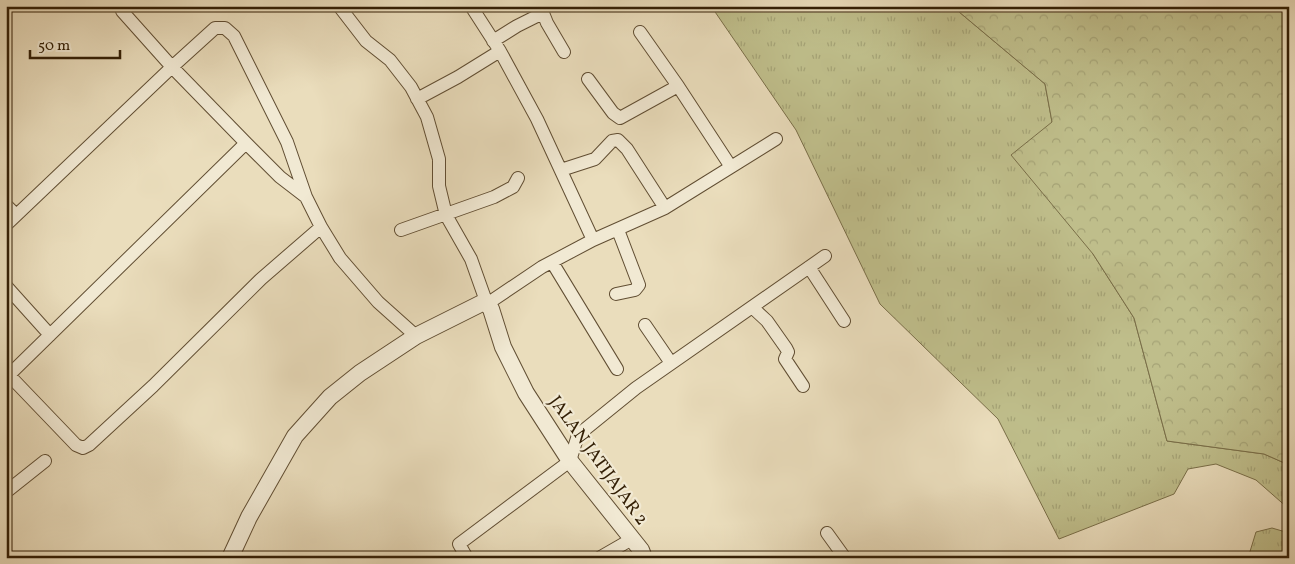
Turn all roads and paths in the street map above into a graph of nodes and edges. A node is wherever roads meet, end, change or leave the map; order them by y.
1 (339, 6) edge
2 (471, 6) edge
3 (543, 10) edge
4 (122, 11) dead end
5 (640, 32) dead end
6 (496, 46) junction
7 (564, 52) dead end
8 (172, 67) junction
9 (588, 79) dead end
10 (678, 86) junction
11 (417, 99) junction
12 (776, 139) dead end
13 (246, 143) junction
14 (731, 167) junction
15 (561, 170) junction
16 (518, 178) dead end
17 (306, 198) junction
18 (6, 204) edge
19 (665, 208) junction
20 (16, 215) junction
21 (446, 215) junction
22 (6, 225) edge
23 (321, 227) junction
24 (401, 230) dead end
25 (618, 230) junction
26 (593, 240) junction
27 (825, 256) dead end
28 (552, 262) junction
29 (809, 267) junction
30 (6, 286) edge
31 (616, 294) dead end
32 (487, 304) junction
33 (752, 307) junction
34 (844, 321) dead end
35 (645, 325) dead end
36 (50, 335) junction
37 (416, 336) junction
38 (671, 363) junction
39 (617, 369) dead end
40 (7, 373) edge
41 (803, 386) dead end
42 (45, 461) dead end
43 (570, 461) junction
44 (6, 492) edge
45 (827, 533) dead end
46 (632, 539) junction
47 (230, 558) edge
48 (467, 558) edge
49 (599, 558) edge
50 (644, 558) edge
51 (845, 558) edge

1 - 11 street
2 - 6 street
3 - 6 street
3 - 7 street
4 - 8 street
5 - 10 street
6 - 11 street
6 - 15 street
8 - 13 street
8 - 17 street
8 - 20 street
9 - 10 street
10 - 14 street
11 - 21 street
12 - 14 street
13 - 17 street
13 - 36 street
14 - 19 street
15 - 19 street
15 - 26 street
16 - 21 street
17 - 23 street
18 - 20 street
19 - 25 street
20 - 22 street
21 - 24 street
21 - 32 street
23 - 37 street
23 - 40 street
25 - 26 street
25 - 31 street
26 - 28 street
27 - 29 street
28 - 32 street
28 - 39 street
29 - 33 street
29 - 34 street
30 - 36 street
32 - 37 street
32 - 43 street, JALAN JATIJAJAR 2
33 - 38 street
33 - 41 street
35 - 38 street
36 - 40 street
37 - 47 street
38 - 43 street
42 - 44 street
43 - 46 street, JALAN JATIJAJAR 2
43 - 48 street
45 - 51 street
46 - 49 street
46 - 50 street, JALAN JATIJAJAR 2

